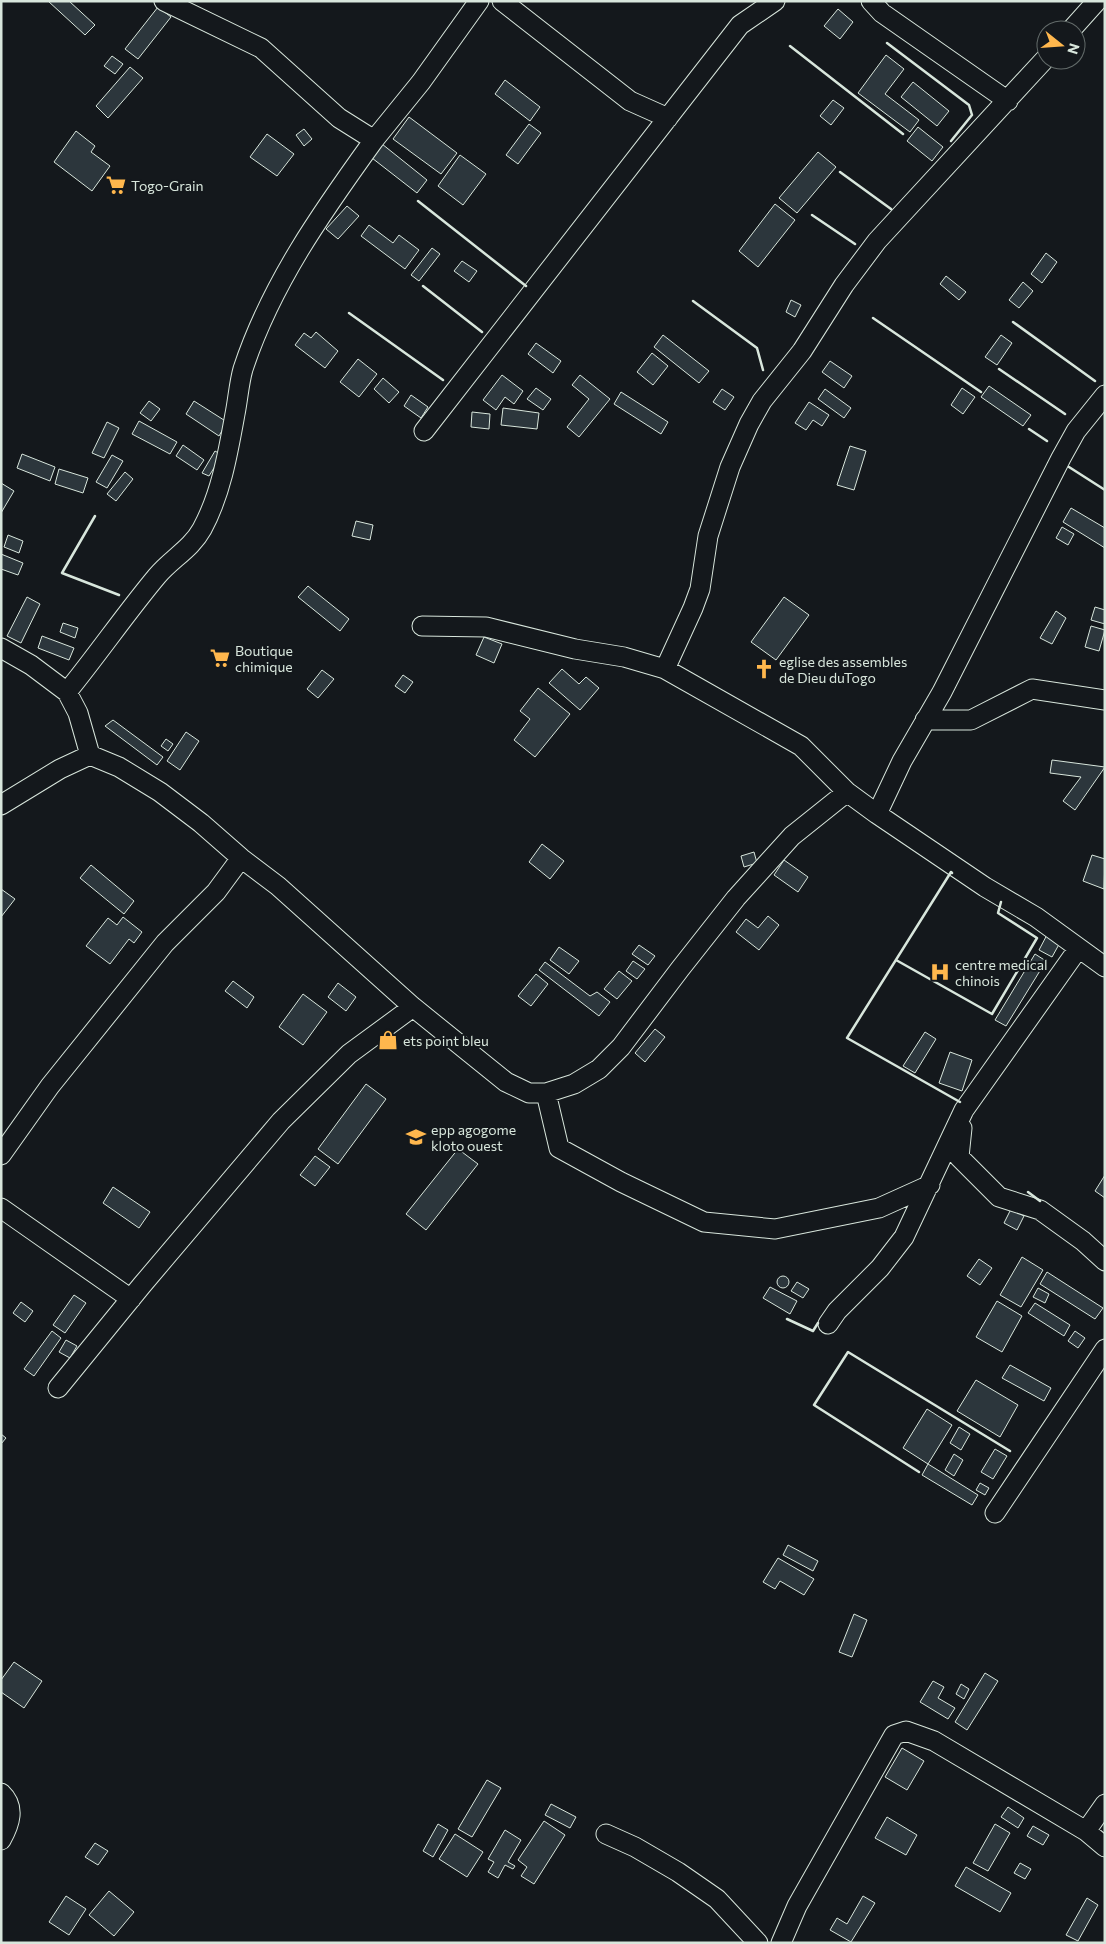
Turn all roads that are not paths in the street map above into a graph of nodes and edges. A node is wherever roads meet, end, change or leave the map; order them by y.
1 (164, 1) edge
2 (479, 1) edge
3 (502, 1) edge
4 (775, 1) edge
5 (871, 1) edge
6 (1097, 1) edge
7 (1080, 20) edge
8 (1036, 69) edge
9 (1008, 101) junction
10 (668, 118) junction
11 (374, 140) junction
12 (1105, 395) edge
13 (424, 431) dead end
14 (422, 626) dead end
15 (1, 648) edge
16 (665, 669) junction
17 (68, 692) junction
18 (1105, 700) edge
19 (925, 720) junction
20 (90, 755) junction
21 (847, 792) junction
22 (1, 805) edge
23 (877, 814) junction
24 (241, 858) junction
25 (1078, 949) junction
26 (1105, 967) edge
27 (413, 1007) junction
28 (546, 1093) junction
29 (964, 1110) junction
30 (1, 1154) edge
31 (930, 1185) junction
32 (1, 1208) edge
33 (1105, 1261) edge
34 (130, 1299) junction
35 (828, 1324) dead end
36 (1105, 1349) edge
37 (58, 1388) dead end
38 (995, 1513) dead end
39 (1, 1793) edge
40 (1105, 1804) edge
41 (1086, 1831) junction
42 (606, 1834) dead end
43 (1, 1840) edge
44 (1105, 1848) edge
45 (758, 1943) edge
46 (781, 1943) edge

1 - 11 street
2 - 11 street
3 - 10 street
4 - 10 street
5 - 9 street
6 - 7 street
8 - 9 street
9 - 16 street
10 - 13 street
11 - 17 street
12 - 19 street
14 - 16 street
15 - 17 street
16 - 21 street
17 - 20 street
18 - 19 street
19 - 23 street
20 - 22 street
20 - 24 street
21 - 23 street
21 - 28 street
23 - 25 street
24 - 27 street
24 - 30 street
25 - 26 street
25 - 29 street
27 - 28 street
27 - 34 street
28 - 31 street
29 - 31 street
29 - 33 street
31 - 35 street
32 - 34 street
34 - 37 street
36 - 38 street
39 - 43 street
40 - 41 street
41 - 44 street
41 - 46 street
42 - 45 street

